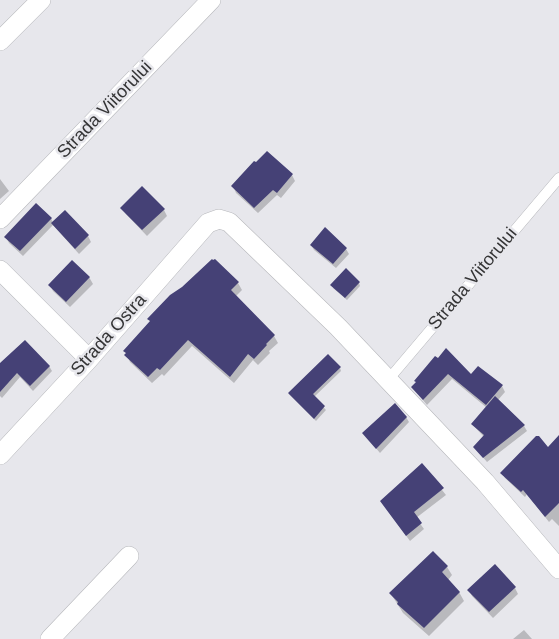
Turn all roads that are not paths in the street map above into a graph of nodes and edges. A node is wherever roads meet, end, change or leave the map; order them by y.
1 (41, 0) edge
2 (211, 0) edge
3 (0, 41) edge
4 (559, 178) edge
5 (0, 219) edge
6 (0, 270) edge
7 (89, 359) junction
8 (388, 380) junction
9 (0, 455) edge
10 (129, 556) dead end
11 (559, 569) edge
12 (50, 639) edge

1 - 3 street
2 - 5 street, Strada Viitorului
4 - 8 lane, Strada Viitorului
6 - 7 street
7 - 8 street, Strada Ostra
7 - 9 street, Strada Ostra
8 - 11 street
10 - 12 street

